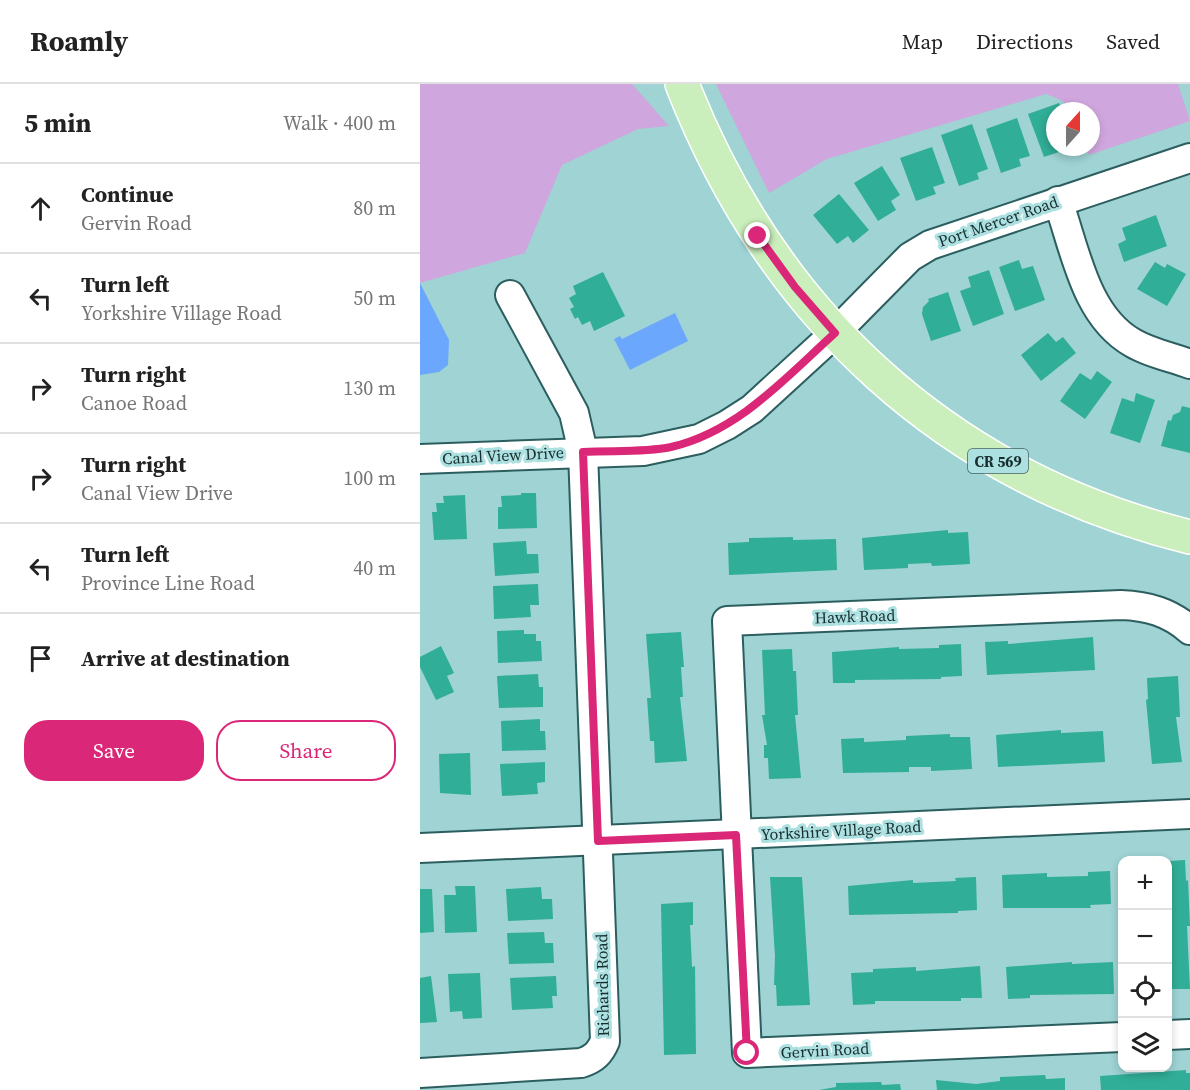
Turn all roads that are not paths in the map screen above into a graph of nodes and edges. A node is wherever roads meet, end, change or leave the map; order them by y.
1 (682, 84) edge
2 (1190, 158) edge
3 (1058, 201) junction
4 (510, 295) dead end
5 (835, 333) junction
6 (1190, 363) edge
7 (583, 452) junction
8 (420, 459) edge
9 (1190, 537) edge
10 (1190, 630) edge
11 (1190, 814) edge
12 (736, 835) junction
13 (598, 841) junction
14 (420, 848) edge
15 (1190, 1034) edge
16 (1172, 1035) edge
17 (1118, 1036) edge
18 (420, 1073) edge

1 - 5 main road, CR 569
2 - 3 street, Port Mercer Road
3 - 5 street, Port Mercer Road
3 - 6 street
4 - 7 street
5 - 7 street, Canal View Drive
5 - 9 main road, CR 569
7 - 8 street, Canal View Drive
7 - 13 street
10 - 12 street, Hawk Road
11 - 12 street, Yorkshire Village Road
12 - 13 street, Yorkshire Village Road
12 - 17 street, Gervin Road
13 - 14 street, Yorkshire Village Road
13 - 18 street, Richards Road
15 - 16 street

